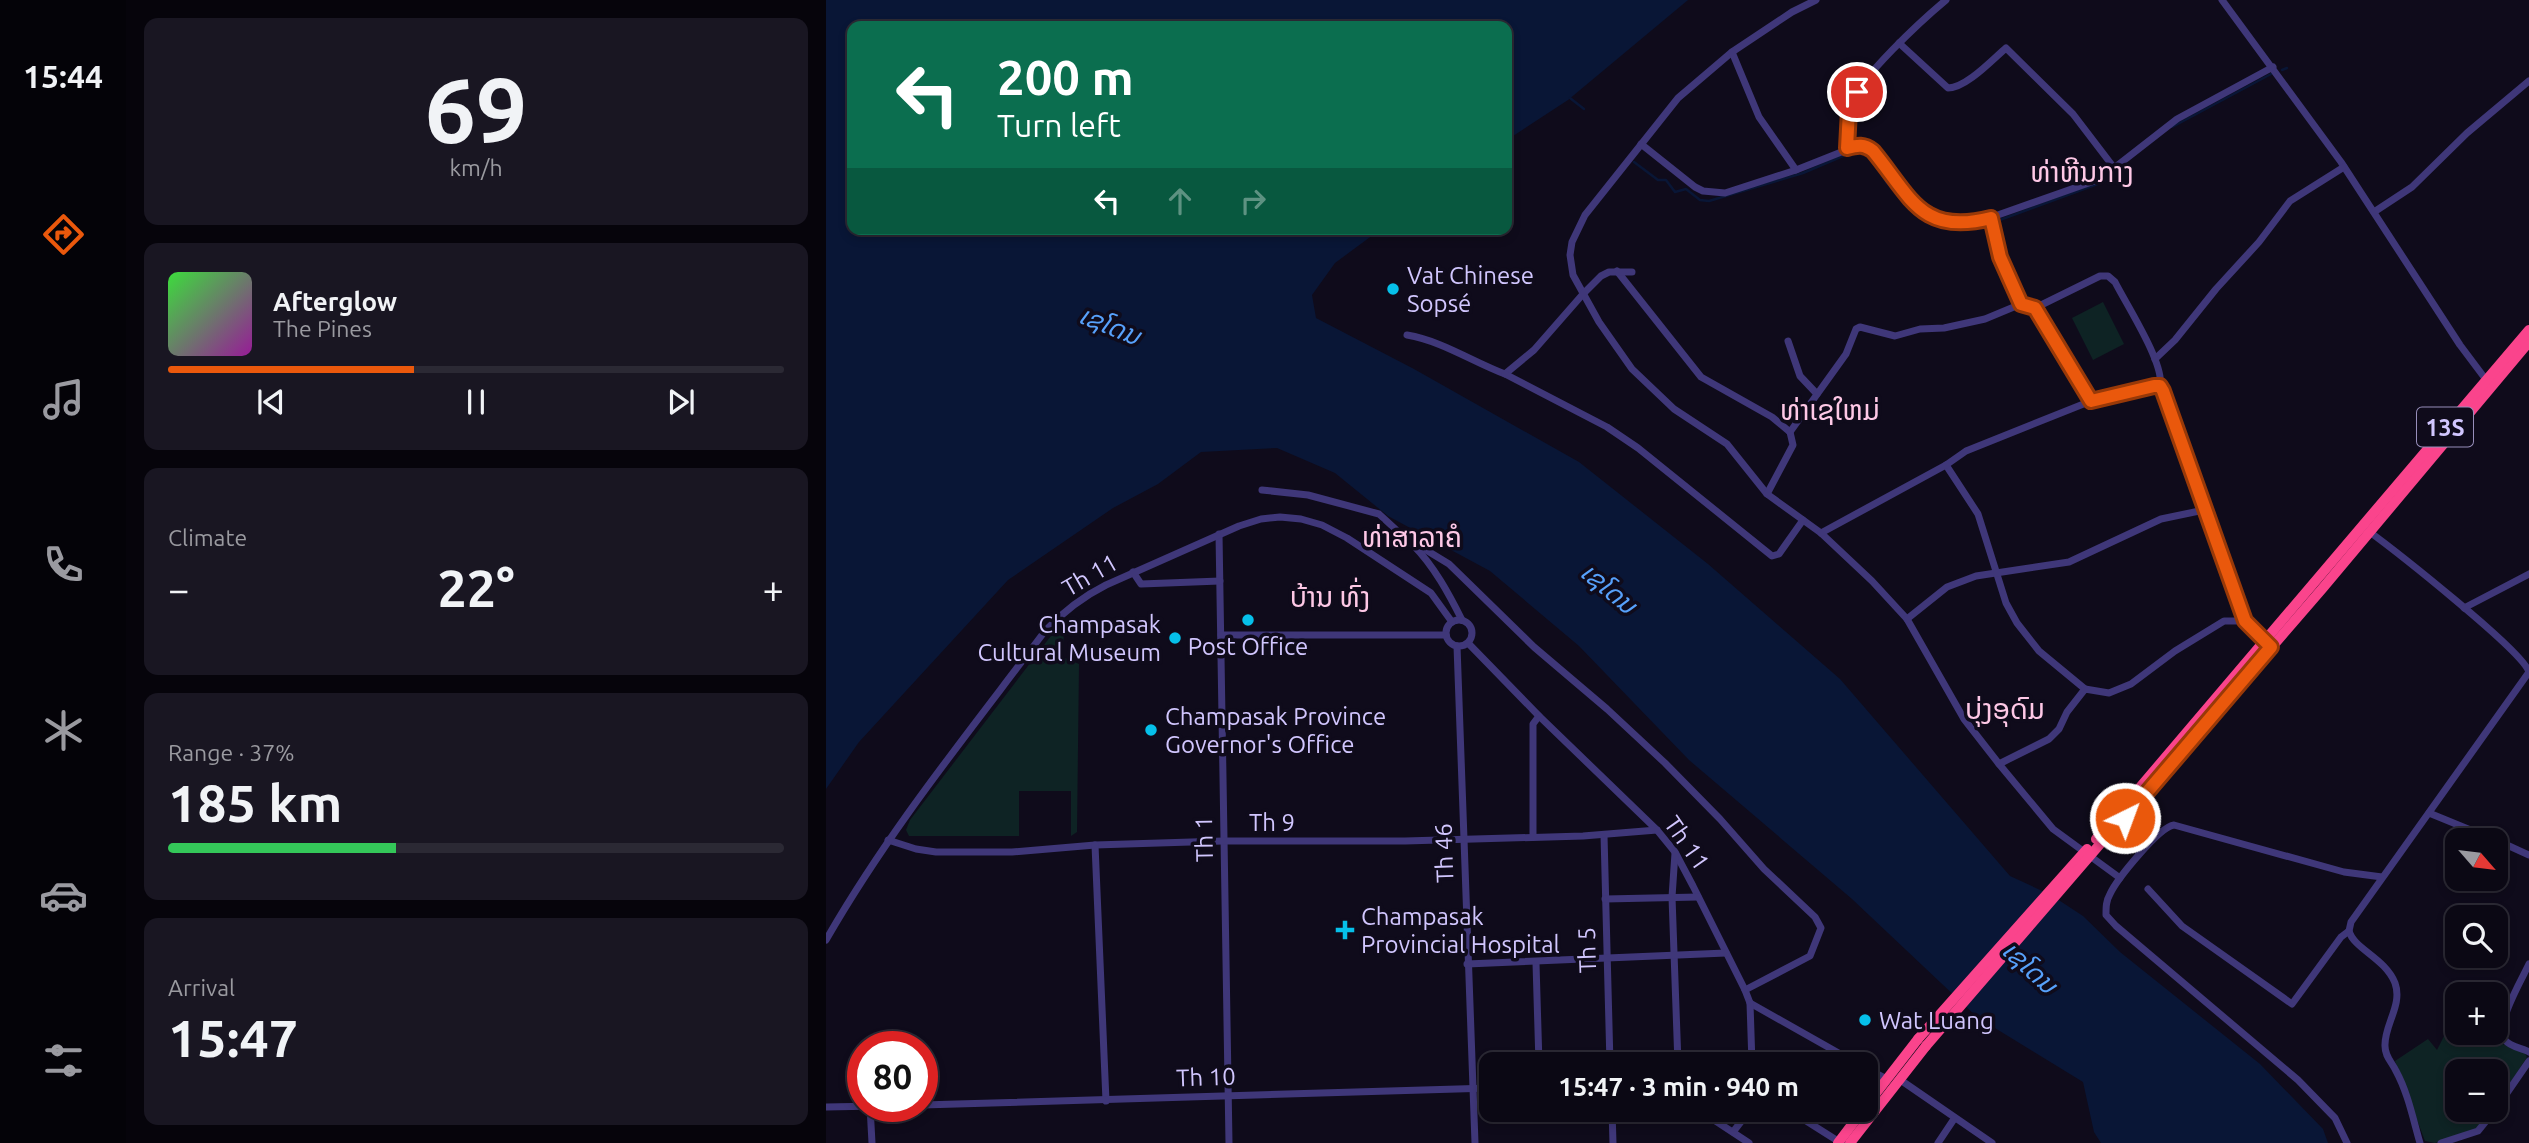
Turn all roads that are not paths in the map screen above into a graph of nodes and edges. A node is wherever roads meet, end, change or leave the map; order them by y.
1 (1816, 0) edge
2 (1946, 0) edge
3 (2222, 0) edge
4 (1899, 43) junction
5 (1732, 52) junction
6 (2273, 67) junction
7 (2529, 81) edge
8 (1641, 144) junction
9 (1847, 148) junction
10 (2344, 167) junction
11 (2115, 169) junction
12 (1796, 170) junction
13 (2374, 212) junction
14 (1991, 218) junction
15 (1617, 271) junction
16 (1632, 272) dead end
17 (1583, 294) junction
18 (2021, 304) junction
19 (2035, 308) junction
20 (2529, 330) edge
21 (1406, 335) dead end
22 (1788, 341) dead end
23 (2529, 342) edge
24 (2155, 359) junction
25 (1505, 374) junction
26 (2489, 383) junction
27 (2160, 386) junction
28 (1817, 394) junction
29 (2091, 401) junction
30 (1790, 432) junction
31 (1946, 465) junction
32 (1262, 490) dead end
33 (1767, 494) junction
34 (2204, 510) junction
35 (1803, 520) junction
36 (2367, 529) junction
37 (1821, 533) junction
38 (1219, 534) junction
39 (1403, 536) junction
40 (1133, 572) junction
41 (1996, 573) junction
42 (2529, 574) edge
43 (1220, 581) junction
44 (2464, 608) junction
45 (1907, 619) junction
46 (1462, 620) junction
47 (2245, 621) junction
48 (1452, 622) junction
49 (1221, 635) junction
50 (1446, 635) junction
51 (1468, 643) junction
52 (2267, 644) junction
53 (1457, 646) junction
54 (2529, 672) edge
55 (2085, 689) junction
56 (1539, 716) junction
57 (1999, 764) junction
58 (2429, 813) junction
59 (2466, 828) edge
60 (1657, 830) junction
61 (1604, 835) junction
62 (1533, 837) junction
63 (888, 840) junction
64 (1464, 840) junction
65 (1223, 841) junction
66 (1096, 845) junction
67 (2508, 846) edge
68 (1675, 852) junction
69 (2529, 855) edge
70 (2382, 877) junction
71 (2120, 878) junction
72 (2148, 889) dead end
73 (1672, 897) junction
74 (1698, 897) junction
75 (1605, 899) junction
76 (2349, 931) junction
77 (826, 940) edge
78 (1726, 953) junction
79 (1676, 955) junction
80 (1607, 959) junction
81 (1536, 963) junction
82 (1467, 964) junction
83 (2529, 964) edge
84 (1745, 990) junction
85 (1750, 1003) junction
86 (1922, 1043) junction
87 (1539, 1052) edge
88 (1610, 1052) edge
89 (1678, 1052) edge
90 (1752, 1052) edge
91 (1837, 1052) edge
92 (2529, 1052) edge
93 (2529, 1060) edge
94 (1878, 1074) edge
95 (1878, 1078) edge
96 (1885, 1078) junction
97 (1899, 1079) junction
98 (1472, 1088) junction
99 (1479, 1088) edge
100 (1878, 1088) edge
101 (2508, 1090) edge
102 (1228, 1095) junction
103 (1106, 1101) junction
104 (938, 1105) edge
105 (826, 1107) edge
106 (847, 1107) edge
107 (1954, 1119) junction
108 (871, 1122) edge
109 (1613, 1122) edge
110 (1718, 1122) edge
111 (1741, 1122) edge
112 (1808, 1122) edge
113 (1855, 1122) edge
114 (2485, 1122) edge
115 (1733, 1132) junction
116 (872, 1143) edge
117 (1229, 1143) edge
118 (1475, 1143) edge
119 (1614, 1143) edge
120 (1749, 1143) edge
121 (1842, 1143) edge
122 (1938, 1143) edge
123 (1992, 1143) edge
124 (2347, 1143) edge
125 (2420, 1143) edge
126 (2441, 1143) edge

1 - 5 street
2 - 4 street
3 - 6 street
4 - 9 street
4 - 11 street
5 - 8 street
5 - 12 street
6 - 10 street
6 - 11 street
7 - 13 street
8 - 12 street
8 - 17 street
9 - 12 street
9 - 14 street
10 - 13 street
10 - 24 street
11 - 14 street
13 - 26 street
14 - 18 street
15 - 16 street
15 - 17 street
15 - 30 street
17 - 25 street
17 - 33 street
18 - 19 street
18 - 28 street
19 - 24 street
19 - 29 street
20 - 26 highway, 13S
21 - 25 street
22 - 28 street
23 - 26 highway, 13S
24 - 27 street
25 - 35 street
26 - 36 highway, 13S
27 - 29 street
27 - 34 street
28 - 30 street
29 - 31 street
30 - 33 street
31 - 37 street
31 - 41 street
32 - 39 street
33 - 35 street
34 - 41 street
34 - 47 street
35 - 37 street
36 - 44 street
36 - 52 highway, 13S
37 - 45 street
38 - 40 street, Th 11
38 - 43 street, Th 1
38 - 48 street, Th 11
39 - 46 street
39 - 84 street
40 - 43 street
40 - 63 street, Th 11
41 - 45 street
41 - 55 street
42 - 44 street
43 - 49 street, Th 1
44 - 54 street
45 - 57 street
46 - 48 street
46 - 51 street
47 - 52 street
47 - 55 street
48 - 50 street
49 - 50 street
49 - 65 street, Th 1
50 - 53 street
51 - 53 street
51 - 56 street, Th 11
52 - 86 highway, 13S, bridge
53 - 64 street, Th 46
54 - 58 street
55 - 57 street
56 - 60 street, Th 11
56 - 62 street
57 - 71 street
58 - 59 street
58 - 70 street
60 - 61 street, Th 9
60 - 68 street, Th 11
61 - 62 street, Th 9
61 - 75 street, Th 5
62 - 64 street, Th 9
63 - 66 street, Th 9
63 - 77 street, Th 11
64 - 65 street, Th 9
64 - 82 street, Th 46
65 - 66 street, Th 9
65 - 102 street, Th 1
66 - 103 street
67 - 69 street
68 - 73 street
68 - 74 street, Th 11
70 - 71 street
70 - 76 street
71 - 124 street
72 - 76 street
73 - 74 street
73 - 75 street
73 - 79 street
74 - 78 street, Th 11
75 - 80 street, Th 5
76 - 125 street
78 - 79 street
78 - 84 street, Th 11
79 - 80 street
79 - 89 street
80 - 81 street
80 - 88 street, Th 5
81 - 82 street
81 - 87 street
82 - 98 street, Th 46
83 - 92 street
84 - 85 street, Th 11
85 - 90 street, Th 11
85 - 91 street
86 - 96 highway, 13S
86 - 97 highway, 13S
93 - 101 street
94 - 96 street
95 - 96 street
96 - 100 highway, 13S
97 - 107 street
97 - 121 highway, 13S
98 - 99 street, Th 10
98 - 102 street, Th 10
98 - 118 street, Th 46
102 - 103 street, Th 10
102 - 117 street, Th 1
103 - 104 street, Th 10
105 - 106 street
107 - 122 street
107 - 123 street
108 - 116 street
109 - 119 street
110 - 115 street
111 - 115 street
112 - 121 street
113 - 121 highway, 13S
114 - 126 street
115 - 120 street

